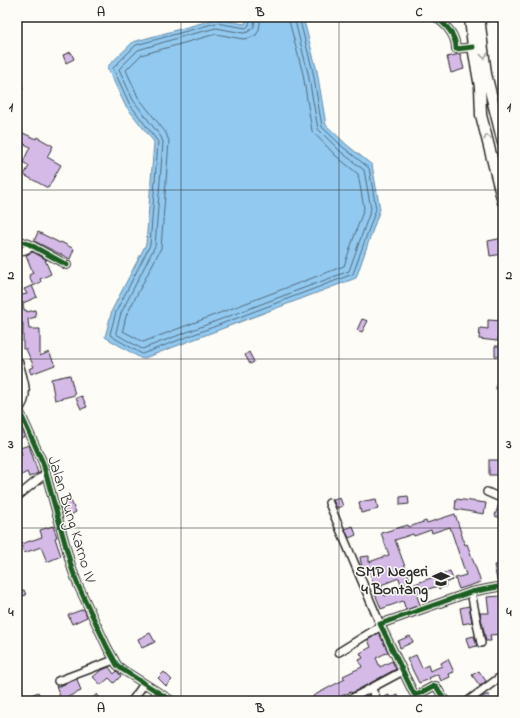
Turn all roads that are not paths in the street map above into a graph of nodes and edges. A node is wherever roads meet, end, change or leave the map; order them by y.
1 (436, 17) edge
2 (470, 17) edge
3 (479, 17) edge
4 (473, 47) junction
5 (503, 143) edge
6 (503, 202) edge
7 (17, 240) edge
8 (33, 246) junction
9 (17, 252) edge
10 (67, 265) dead end
11 (17, 362) edge
12 (17, 408) edge
13 (46, 473) junction
14 (487, 492) dead end
15 (17, 497) edge
16 (503, 498) edge
17 (329, 503) dead end
18 (503, 587) edge
19 (471, 592) junction
20 (381, 625) junction
21 (481, 643) dead end
22 (339, 652) dead end
23 (114, 660) junction
24 (403, 671) junction
25 (503, 675) edge
26 (58, 681) dead end
27 (144, 684) junction
28 (371, 688) junction
29 (132, 701) edge
30 (172, 701) edge
31 (347, 701) edge
32 (378, 701) edge
33 (445, 701) edge
34 (468, 701) edge

1 - 4 street
2 - 4 main road
3 -> 5 main road
6 -> 4 main road
7 - 8 street
8 - 9 street
8 - 10 street
11 - 12 main road
12 - 13 street, Jalan Bung Karno IV
13 - 15 street
13 - 23 street, Jalan Bung Karno IV
14 - 16 street
17 - 20 street
18 - 19 street
19 - 20 street
19 - 21 street
20 - 22 street
20 - 24 street
23 - 26 street
23 - 27 street, Jalan Bung Karno IV
24 - 28 street
24 - 33 street
25 - 34 street
27 - 29 street
27 - 30 street, Jalan Bung Karno IV
28 - 31 street
28 - 32 street

